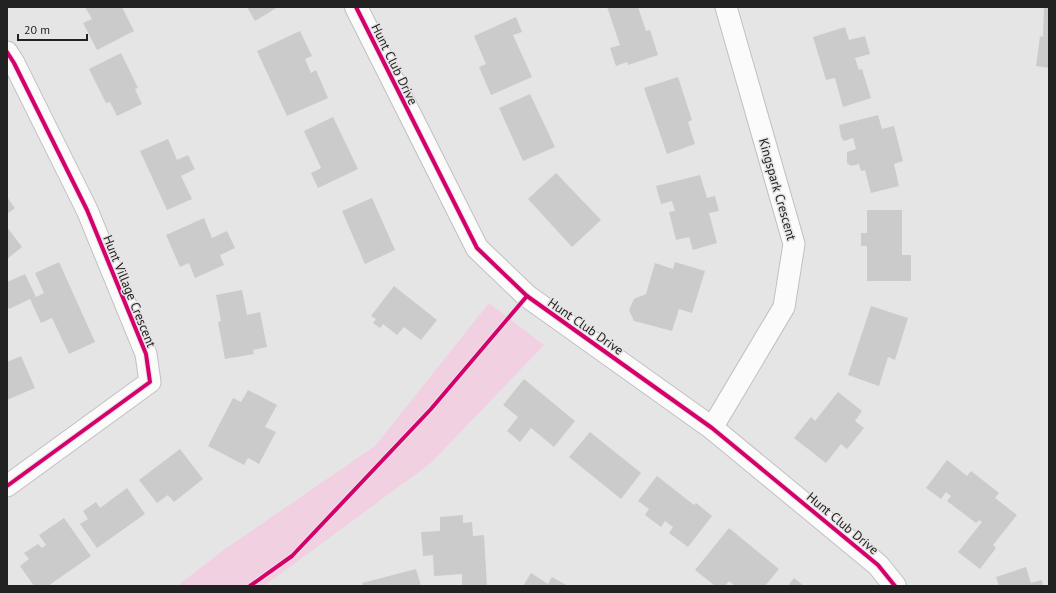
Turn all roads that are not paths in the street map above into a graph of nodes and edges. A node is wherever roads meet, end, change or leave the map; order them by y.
1 (356, 7) edge
2 (726, 7) edge
3 (7, 52) edge
4 (712, 428) junction
5 (7, 486) edge
6 (895, 586) edge

1 - 4 street, Hunt Club Drive
2 - 4 street, Kingspark Crescent
3 - 5 street, Hunt Village Crescent
4 - 6 street, Hunt Club Drive

